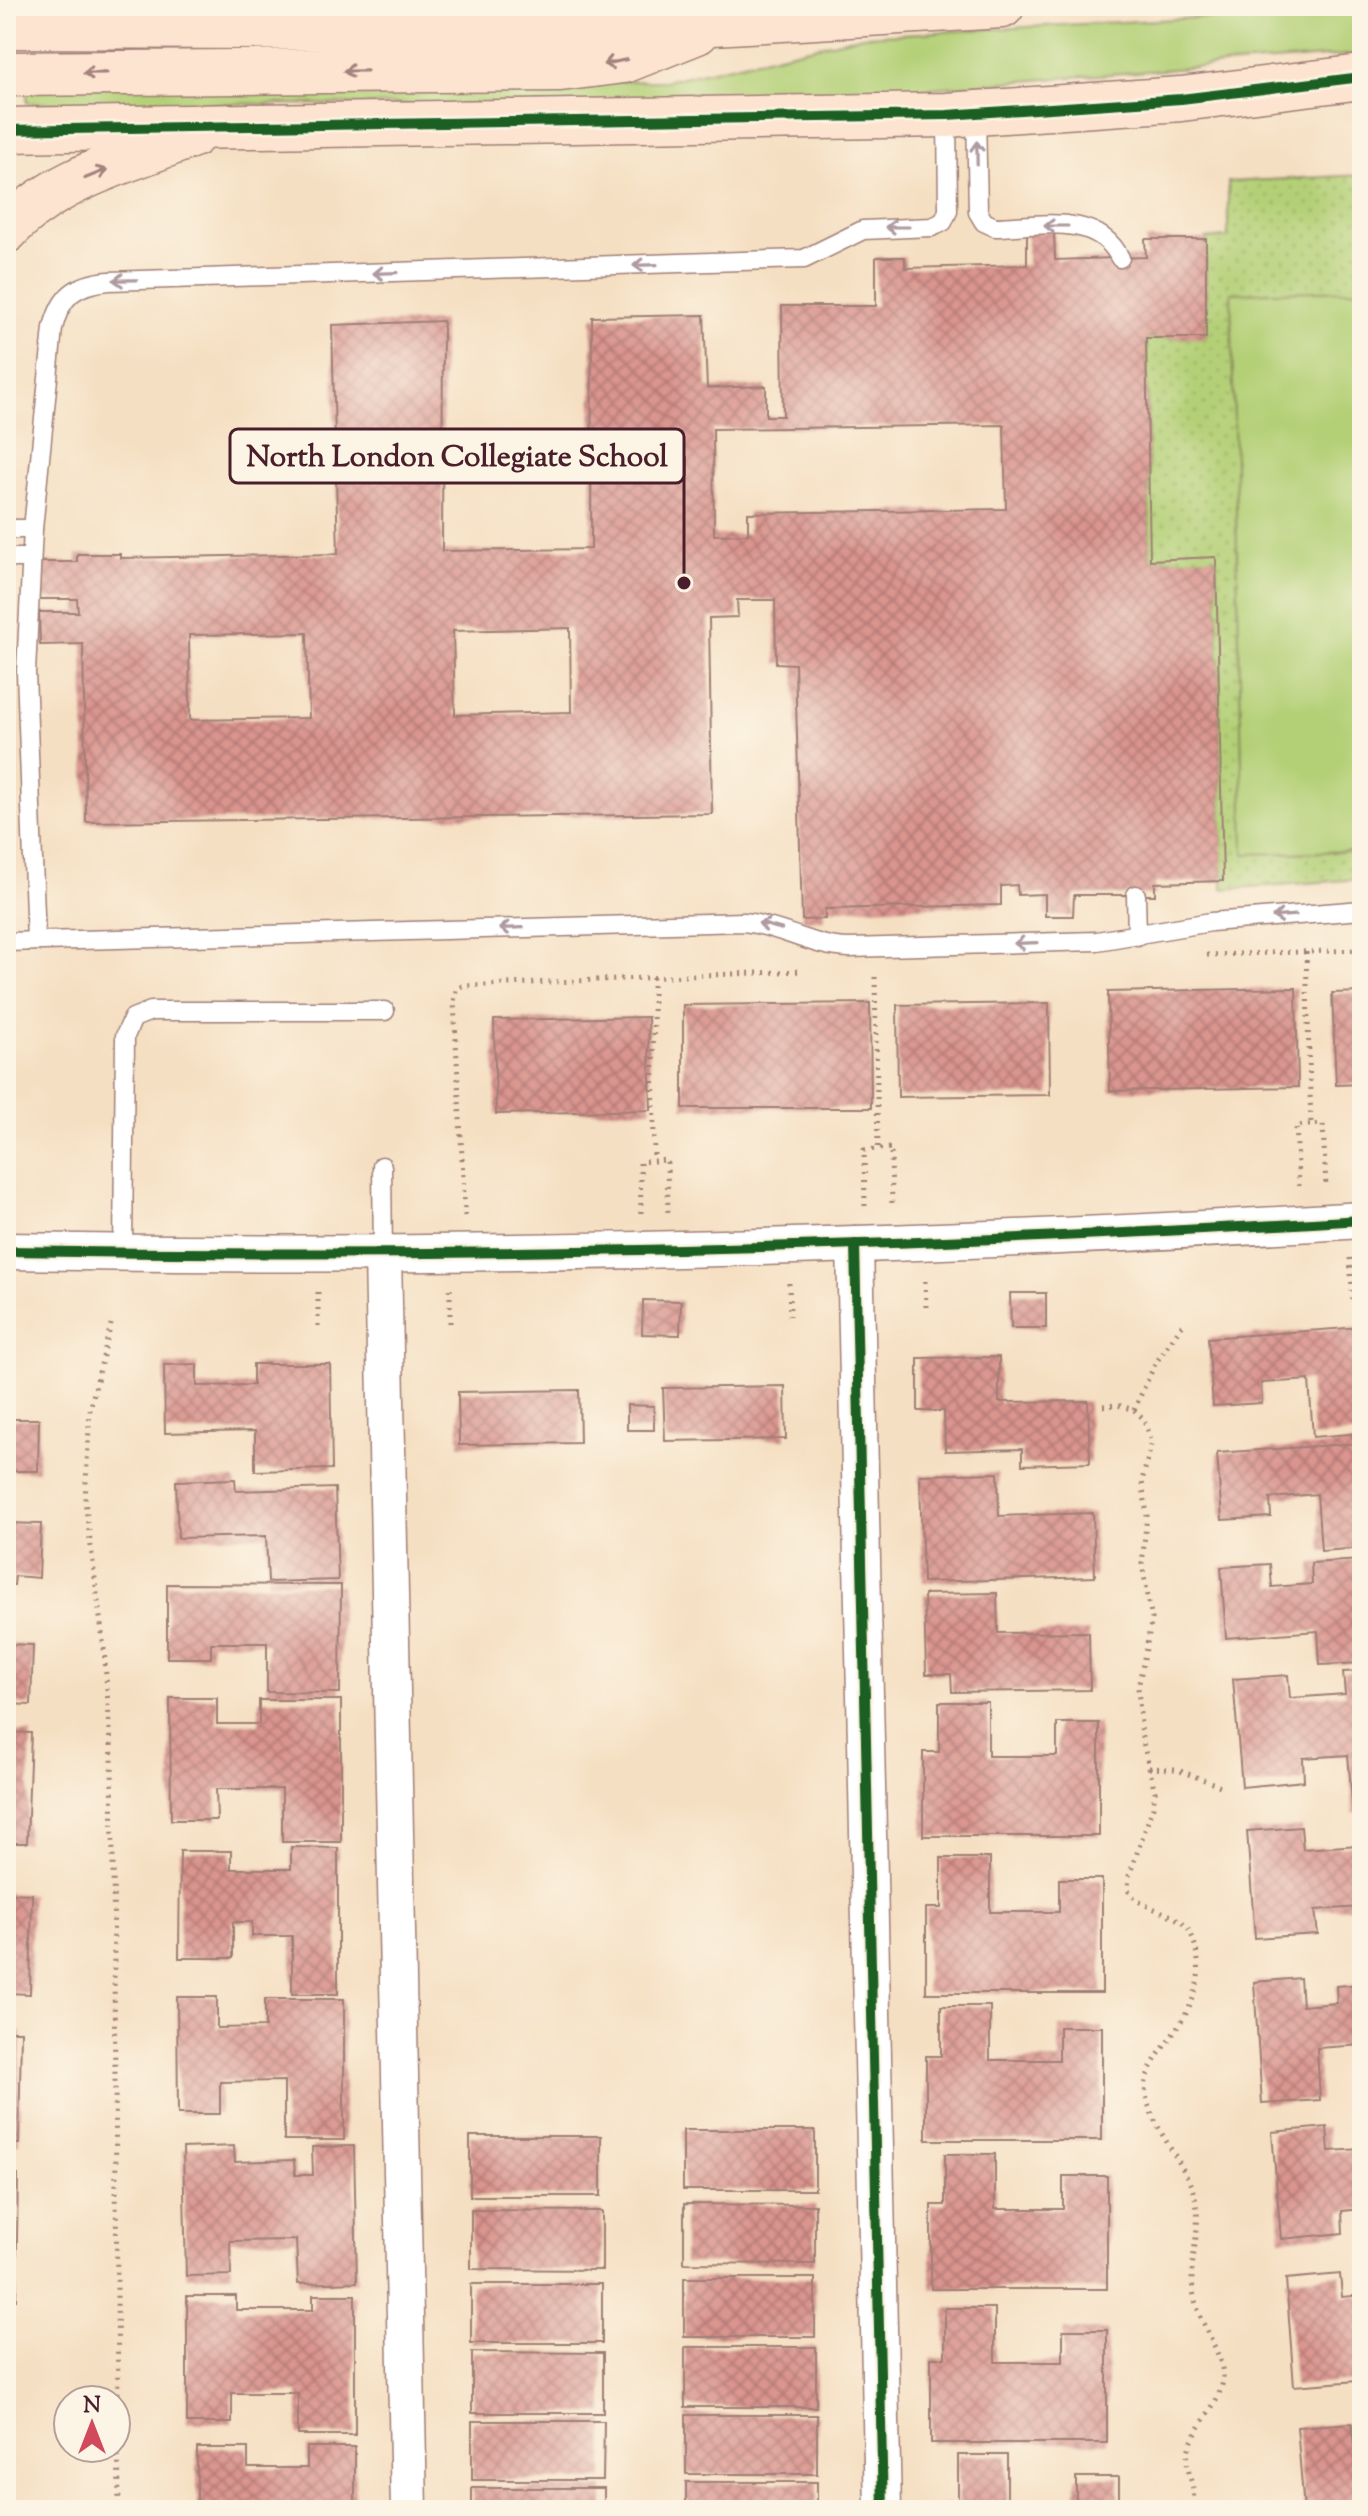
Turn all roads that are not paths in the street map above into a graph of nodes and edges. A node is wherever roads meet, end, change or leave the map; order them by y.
1 (1002, 6) edge
2 (421, 17) edge
3 (474, 17) edge
4 (713, 23) junction
5 (6, 26) edge
6 (6, 74) edge
7 (1362, 77) edge
8 (962, 114) junction
9 (217, 125) junction
10 (6, 130) edge
11 (6, 231) edge
12 (1120, 258) dead end
13 (6, 529) edge
14 (33, 529) junction
15 (6, 558) edge
16 (31, 558) junction
17 (1136, 895) dead end
18 (1362, 910) edge
19 (1137, 936) junction
20 (36, 941) junction
21 (6, 942) edge
22 (385, 1011) dead end
23 (382, 1166) dead end
24 (1330, 1222) edge
25 (871, 1243) junction
26 (6, 1251) edge
27 (123, 1253) junction
28 (383, 1255) junction
29 (409, 2510) edge
30 (883, 2510) edge

1 - 4 street
2 - 3 street
2 - 5 street
3 - 4 street
4 -> 6 street
7 - 8 street
8 - 9 street
12 -> 8 lane
8 -> 14 lane
9 - 10 street
11 -> 9 street
13 - 14 lane
14 - 16 lane
15 - 16 lane
16 - 20 lane
17 - 19 lane
18 -> 19 lane
19 -> 20 lane
20 - 21 lane
22 - 27 lane
23 - 28 lane
24 - 25 street
25 - 28 street
25 - 30 street
26 - 27 street
27 - 28 street
28 - 29 street

